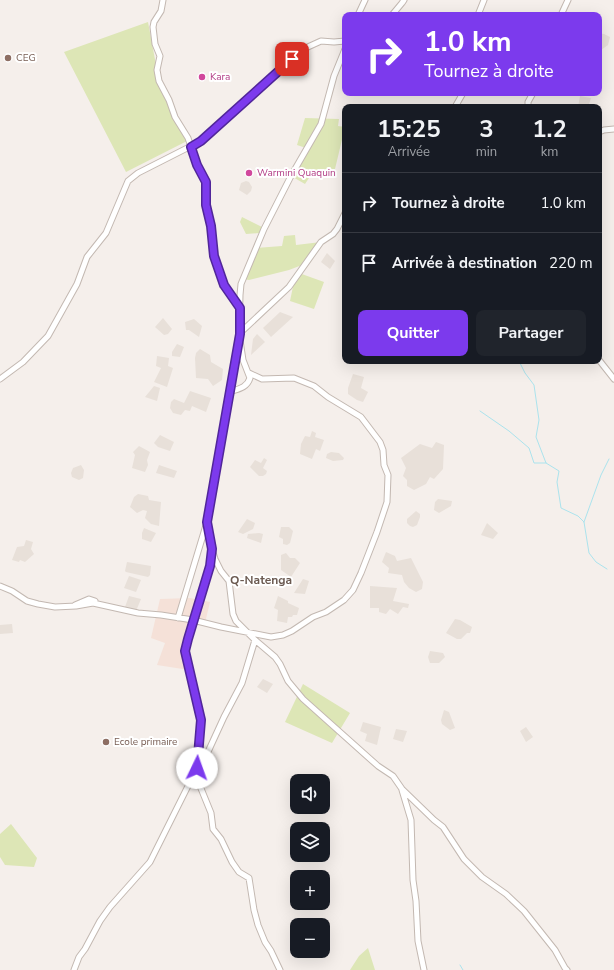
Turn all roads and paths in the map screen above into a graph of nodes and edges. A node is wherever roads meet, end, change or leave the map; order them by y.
1 (163, 0) edge
2 (365, 0) edge
3 (404, 0) edge
4 (484, 0) edge
5 (568, 0) edge
6 (359, 12) edge
7 (395, 12) edge
8 (479, 12) edge
9 (562, 12) edge
10 (342, 41) edge
11 (342, 56) edge
12 (614, 129) edge
13 (602, 131) edge
14 (191, 147) junction
15 (342, 219) edge
16 (240, 308) junction
17 (240, 334) junction
18 (602, 364) edge
19 (249, 373) junction
20 (0, 379) edge
21 (614, 379) edge
22 (229, 392) junction
23 (207, 522) junction
24 (212, 549) junction
25 (0, 586) edge
26 (178, 618) junction
27 (193, 620) junction
28 (248, 633) junction
29 (255, 640) junction
30 (197, 768) junction
31 (402, 789) junction
32 (74, 970) edge
33 (280, 970) edge
34 (424, 970) edge
35 (567, 970) edge

1 - 14 street
2 - 6 street
3 - 7 street
4 - 8 street
5 - 9 street
10 - 14 street
11 - 16 street
12 - 13 street
14 - 16 street
14 - 20 street
15 - 17 street
16 - 17 street
17 - 19 street
17 - 22 street
18 - 21 street
19 - 22 street
19 - 28 street
22 - 23 street
23 - 24 street
23 - 26 street
24 - 27 street
24 - 28 street
25 - 26 street
26 - 27 street
27 - 28 street
27 - 30 street
28 - 29 street
29 - 30 street
29 - 31 street
30 - 32 street
30 - 33 street
31 - 34 street
31 - 35 street

